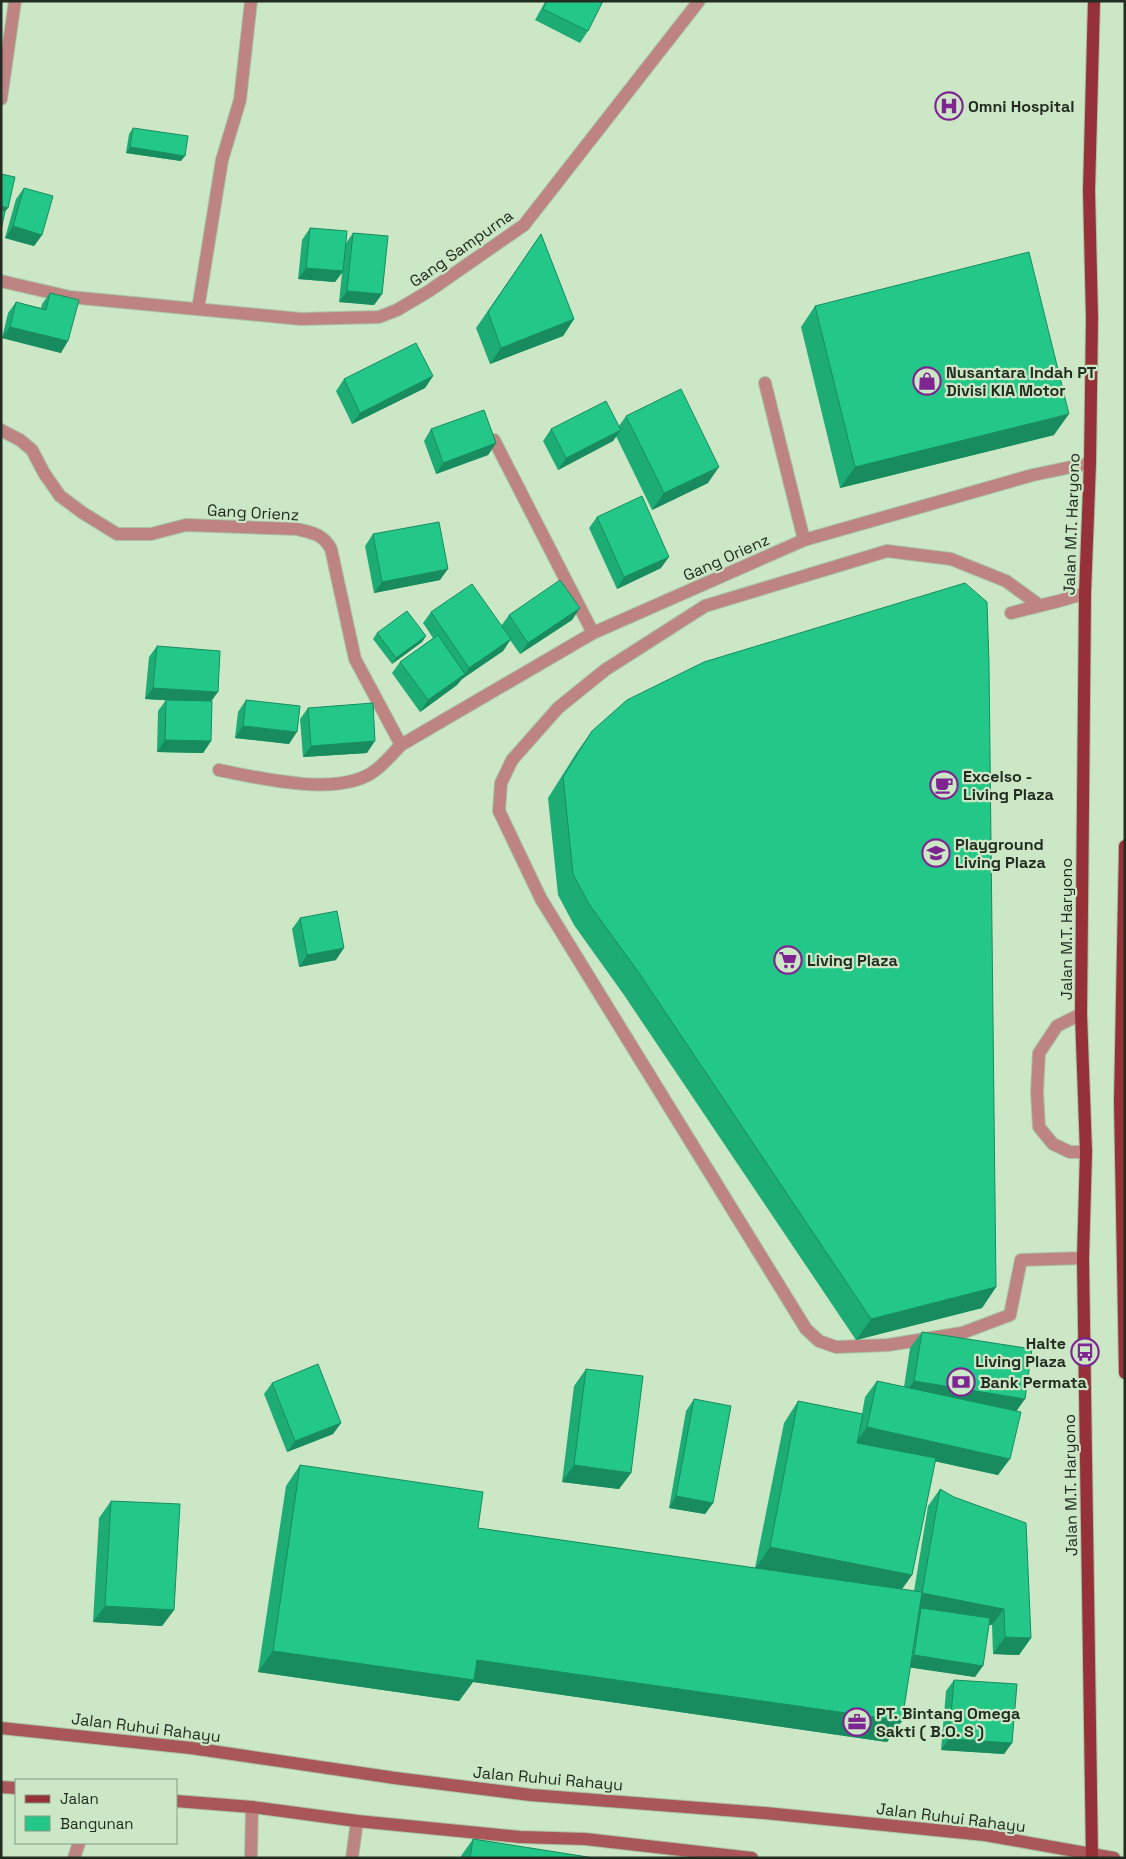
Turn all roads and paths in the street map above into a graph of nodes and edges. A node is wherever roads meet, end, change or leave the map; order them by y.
1 (15, 1) edge
2 (251, 1) edge
3 (699, 1) edge
4 (1094, 1) edge
5 (1, 99) edge
6 (1, 281) edge
7 (198, 309) junction
8 (765, 382) dead end
9 (1, 430) edge
10 (494, 440) edge
11 (1090, 464) junction
12 (804, 540) junction
13 (1085, 593) junction
14 (1039, 605) junction
15 (1011, 613) dead end
16 (593, 633) junction
17 (401, 745) junction
18 (218, 770) dead end
19 (1125, 846) edge
20 (1081, 1014) junction
21 (1122, 1102) edge
22 (1086, 1152) junction
23 (1083, 1258) junction
24 (1125, 1373) edge
25 (1, 1728) edge
26 (1, 1787) edge
27 (15, 1788) edge
28 (178, 1801) edge
29 (252, 1807) junction
30 (357, 1821) junction
31 (79, 1844) edge
32 (1091, 1856) edge
33 (74, 1858) edge
34 (251, 1858) edge
35 (352, 1858) edge
36 (752, 1858) edge
37 (1114, 1858) edge

1 - 5 street
2 - 7 street
3 - 7 street, Gang Sampurna
4 - 11 main road, Jalan M.T. Haryono
6 - 7 street, Gang Sampurna
8 - 12 street
9 - 17 street, Gang Orienz
10 - 16 street
11 - 12 street, Gang Orienz
11 - 13 main road, Jalan M.T. Haryono
12 - 16 street, Gang Orienz
13 - 14 street
13 - 20 main road, Jalan M.T. Haryono
14 - 15 street
14 - 23 street
16 - 17 street, Gang Orienz
17 - 18 street, Gang Orienz
19 - 21 main road
20 - 22 main road, Jalan M.T. Haryono
20 - 22 street
21 - 24 main road
22 - 23 main road, Jalan M.T. Haryono
23 - 32 main road, Jalan M.T. Haryono
25 - 32 main road, Jalan Ruhui Rahayu
26 - 27 main road
28 - 29 main road
29 - 30 main road
29 - 34 street
30 - 35 street
30 - 36 main road
31 - 33 street
32 - 37 main road, Jalan Ruhui Rahayu

